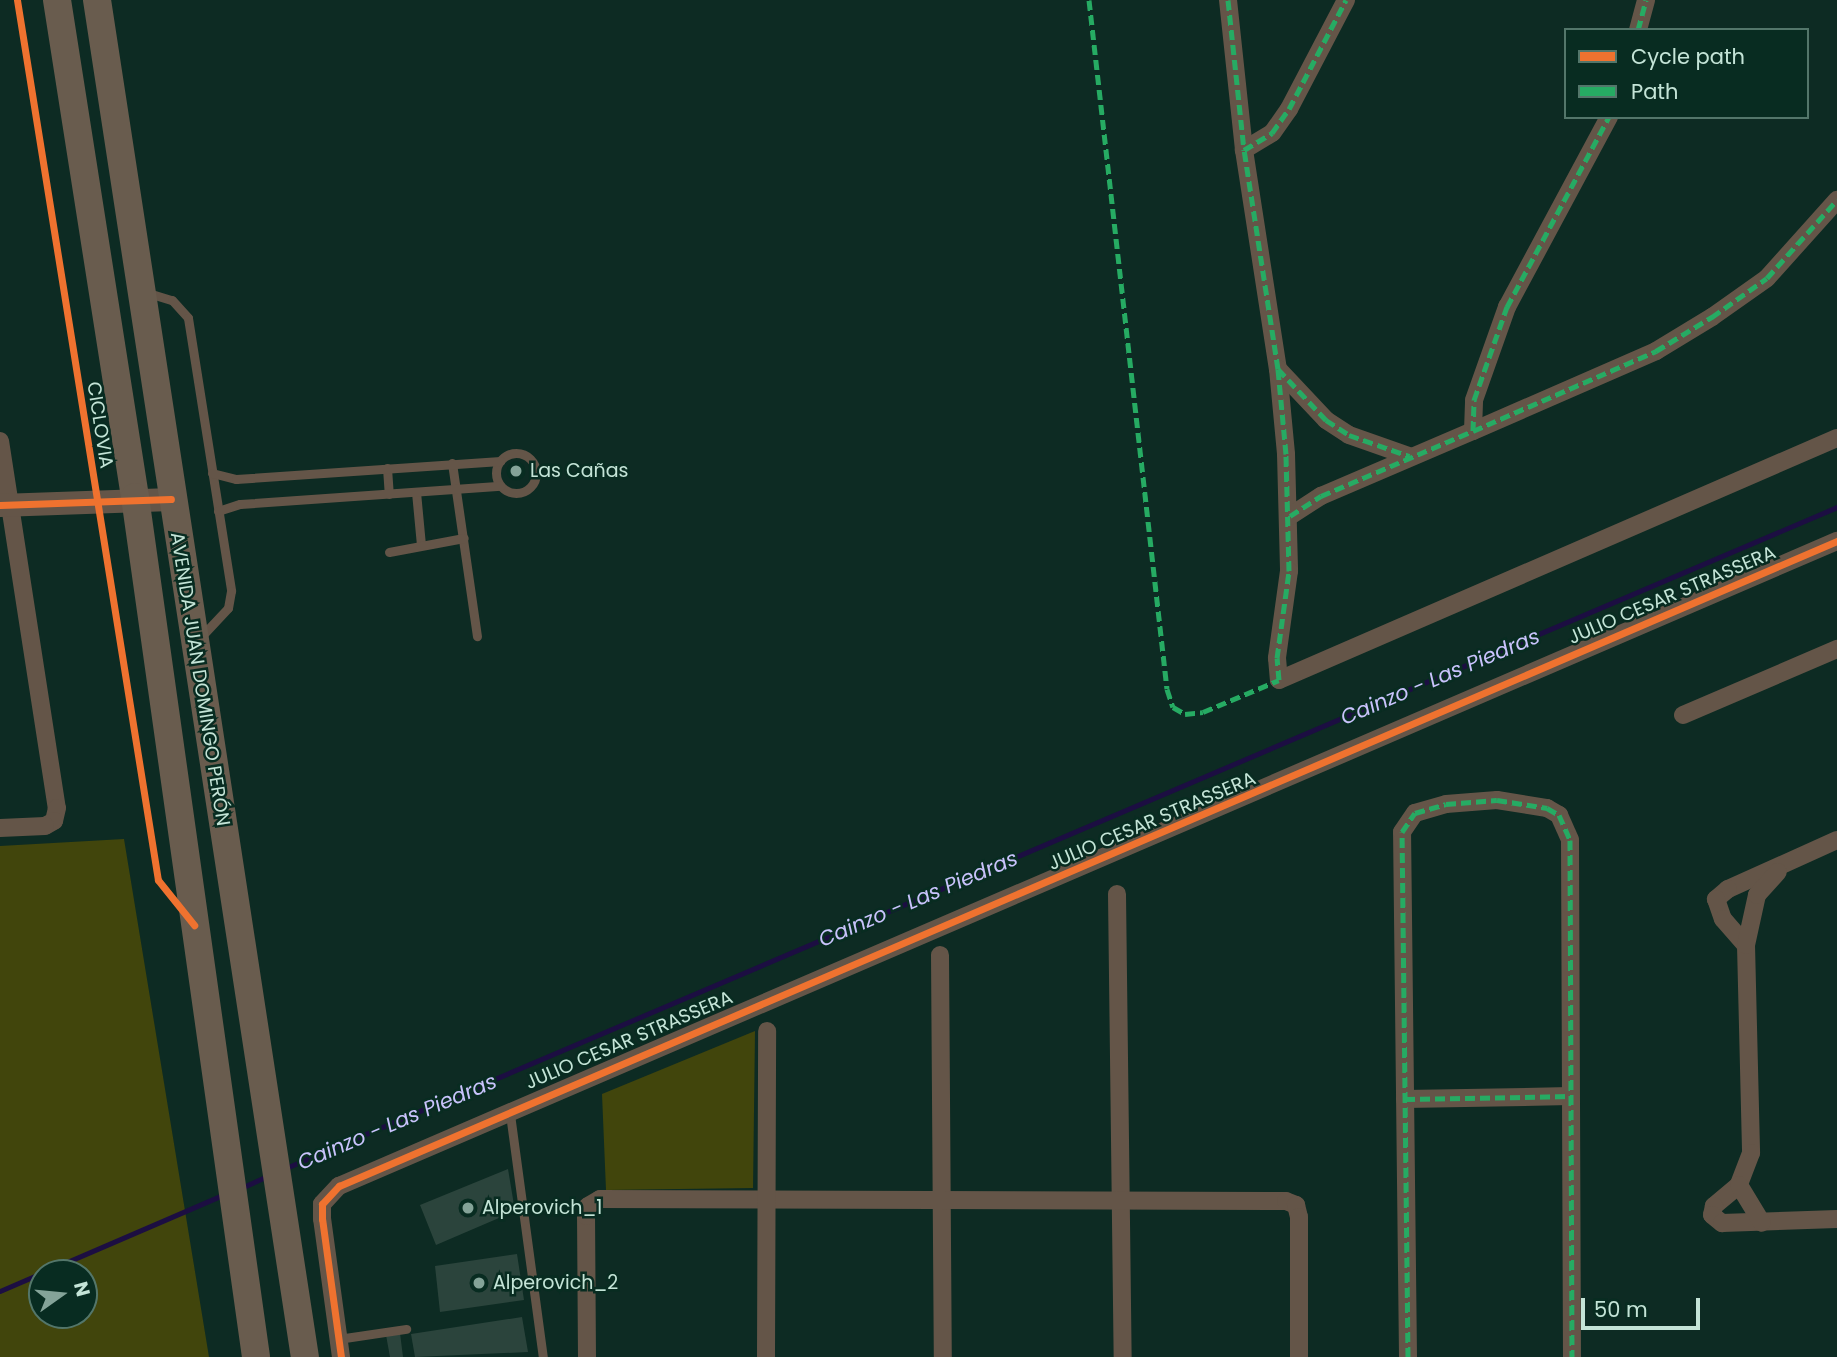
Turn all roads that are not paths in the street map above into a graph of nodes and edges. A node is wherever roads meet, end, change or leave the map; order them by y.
1 (57, 0) edge
2 (97, 0) edge
3 (1228, 0) edge
4 (1346, 0) edge
5 (1646, 0) edge
6 (1639, 28) edge
7 (1608, 119) edge
8 (1244, 150) junction
9 (1837, 201) edge
10 (141, 292) junction
11 (1278, 369) junction
12 (1473, 431) junction
13 (1837, 438) edge
14 (0, 441) edge
15 (1409, 456) junction
16 (500, 461) junction
17 (452, 463) junction
18 (387, 468) junction
19 (212, 473) junction
20 (500, 486) junction
21 (457, 489) junction
22 (416, 492) junction
23 (389, 494) junction
24 (135, 497) junction
25 (172, 499) junction
26 (4, 504) edge
27 (218, 510) junction
28 (1290, 516) junction
29 (464, 538) junction
30 (1837, 541) edge
31 (421, 545) junction
32 (389, 552) dead end
33 (477, 636) dead end
34 (195, 642) junction
35 (1837, 649) edge
36 (1684, 715) dead end
37 (213, 750) junction
38 (170, 755) junction
39 (0, 828) edge
40 (1837, 840) edge
41 (1785, 864) junction
42 (1117, 894) dead end
43 (1746, 945) junction
44 (940, 954) dead end
45 (767, 1031) dead end
46 (1570, 1096) junction
47 (1405, 1099) junction
48 (510, 1114) junction
49 (1739, 1185) junction
50 (766, 1200) junction
51 (942, 1201) junction
52 (1121, 1202) junction
53 (1837, 1219) edge
54 (1762, 1223) junction
55 (406, 1329) dead end
56 (338, 1339) junction
57 (256, 1357) edge
58 (305, 1357) edge
59 (341, 1357) edge
60 (543, 1357) edge
61 (587, 1357) edge
62 (766, 1357) edge
63 (943, 1357) edge
64 (1123, 1357) edge
65 (1299, 1357) edge
66 (1408, 1357) edge
67 (1572, 1357) edge

1 - 24 main road, AVENIDA JUAN DOMINGO PERÓN
2 - 10 main road, AVENIDA JUAN DOMINGO PERÓN
3 - 8 street
4 - 8 street
5 - 6 street
7 - 12 street
8 - 11 street
9 - 12 street
10 - 19 lane
10 - 25 main road, AVENIDA JUAN DOMINGO PERÓN
11 - 15 street
11 - 28 street
12 - 15 street
13 - 28 street
14 - 26 street
15 - 28 street
16 - 17 lane
16 - 20 lane
16 - 20 lane
17 - 18 lane
17 - 21 lane
18 - 19 lane
18 - 23 lane
19 - 27 lane
20 - 21 lane
21 - 22 lane
21 - 29 lane
22 - 23 lane
22 - 31 lane
23 - 27 lane
24 - 25 street
24 - 26 street
24 - 38 main road, AVENIDA JUAN DOMINGO PERÓN
25 - 34 main road, AVENIDA JUAN DOMINGO PERÓN
26 - 39 street
27 - 34 lane
29 - 31 lane
29 - 33 lane
30 - 48 street, JULIO CESAR STRASSERA
31 - 32 lane
34 - 37 main road, AVENIDA JUAN DOMINGO PERÓN
35 - 36 street
37 - 38 main road
37 - 58 main road, AVENIDA JUAN DOMINGO PERÓN
38 - 57 main road, AVENIDA JUAN DOMINGO PERÓN
40 - 41 street
41 - 43 street
41 - 43 street
42 - 52 street
43 - 49 street
44 - 51 street
45 - 50 street
46 - 47 street
46 - 47 street
46 - 67 street
47 - 66 street
48 - 56 street, JULIO CESAR STRASSERA
48 - 60 lane
49 - 54 street
49 - 54 street
50 - 51 street
50 - 61 street
50 - 62 street
51 - 52 street
51 - 63 street
52 - 64 street
52 - 65 street
53 - 54 street
55 - 56 lane
56 - 59 street

